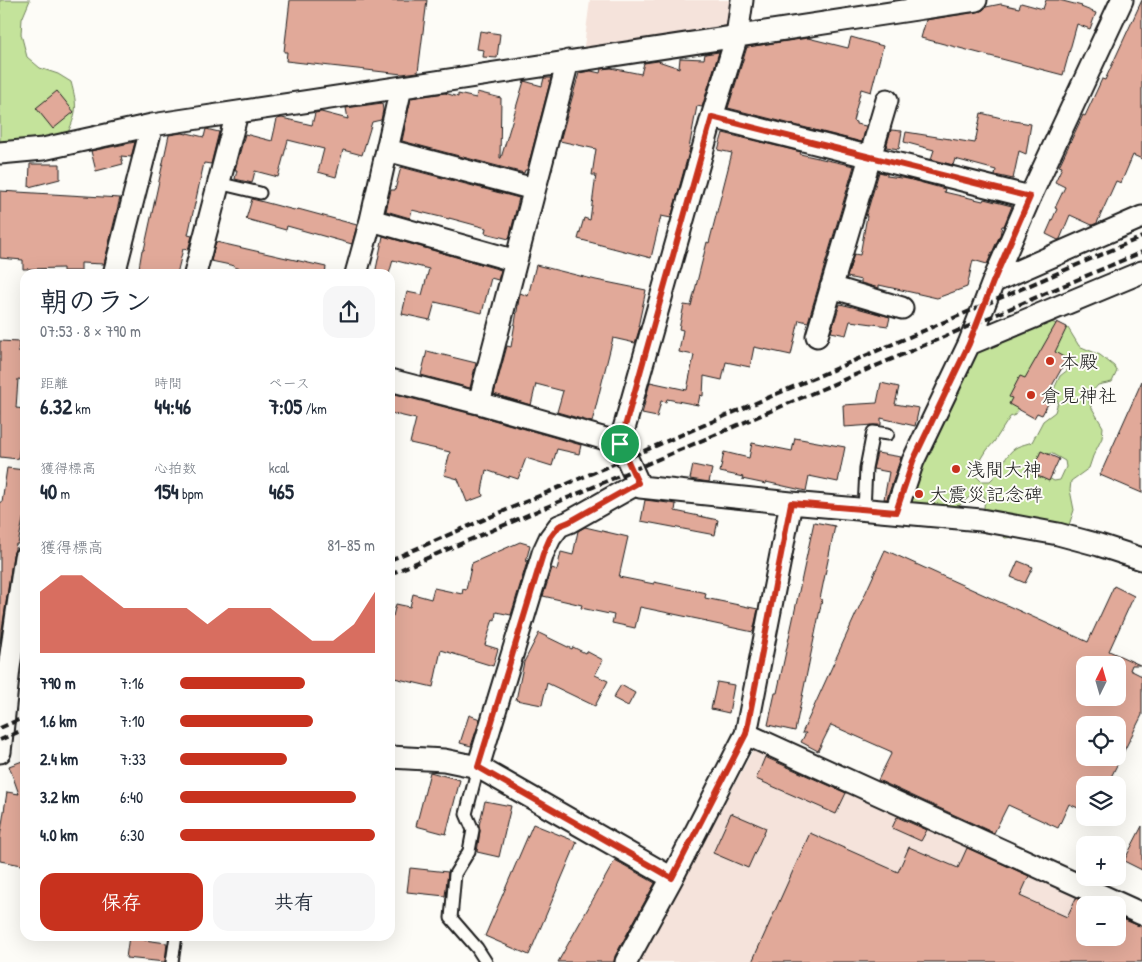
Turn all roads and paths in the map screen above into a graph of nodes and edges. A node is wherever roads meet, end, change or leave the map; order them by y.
1 (742, 0) edge
2 (976, 0) edge
3 (1122, 0) edge
4 (737, 36) junction
5 (568, 61) junction
6 (401, 88) junction
7 (887, 100) dead end
8 (237, 113) junction
9 (712, 117) junction
10 (152, 126) junction
11 (387, 150) junction
12 (0, 153) edge
13 (870, 157) junction
14 (218, 183) junction
15 (534, 189) junction
16 (260, 193) dead end
17 (1030, 197) junction
18 (1142, 217) edge
19 (371, 220) junction
20 (516, 261) junction
21 (115, 269) edge
22 (195, 269) edge
23 (357, 269) edge
24 (1142, 272) edge
25 (993, 282) junction
26 (831, 287) junction
27 (902, 308) dead end
28 (817, 336) dead end
29 (969, 344) junction
30 (395, 381) edge
31 (479, 403) junction
32 (888, 434) dead end
33 (620, 444) junction
34 (638, 483) junction
35 (791, 503) junction
36 (864, 510) junction
37 (896, 512) junction
38 (1142, 560) edge
39 (20, 597) edge
40 (11, 669) edge
41 (746, 734) junction
42 (0, 752) edge
43 (395, 757) edge
44 (478, 767) junction
45 (672, 878) junction
46 (1142, 914) edge
47 (175, 941) edge
48 (172, 962) edge
49 (486, 962) edge
50 (626, 962) edge

1 - 4 street
2 - 4 street
3 - 17 street
4 - 5 street
4 - 9 street
5 - 6 street
5 - 15 street
6 - 8 street
6 - 11 street
7 - 13 street
8 - 10 street
8 - 14 street
9 - 13 street
9 - 33 street
10 - 12 street
10 - 21 street
11 - 15 street
11 - 19 street
13 - 17 street
13 - 26 street
14 - 16 lane
14 - 22 street
15 - 20 street
17 - 25 street
18 - 25 street
19 - 20 street
19 - 23 street
20 - 31 street
24 - 29 street
25 - 29 street
26 - 27 street
26 - 28 street
29 - 37 street
30 - 31 street
31 - 33 street
32 - 36 lane
33 - 34 street
34 - 35 street
34 - 44 street
35 - 36 street
35 - 41 street
36 - 37 street
37 - 38 street
39 - 40 street
40 - 42 street
41 - 45 street
41 - 46 street
43 - 44 street
44 - 45 street
44 - 49 lane
45 - 50 street
47 - 48 lane

